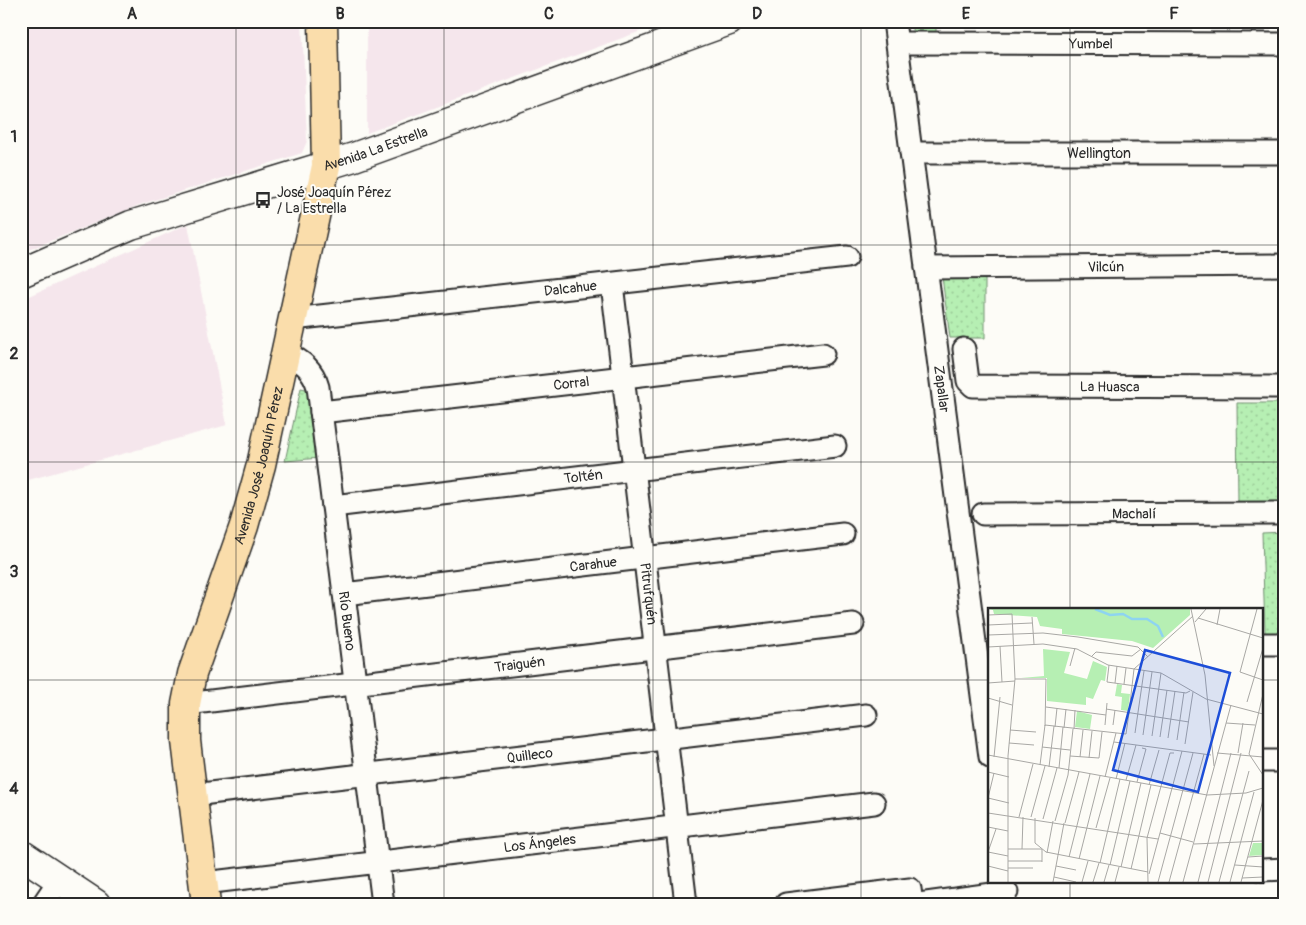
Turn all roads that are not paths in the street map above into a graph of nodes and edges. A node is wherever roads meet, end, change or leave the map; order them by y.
1 (323, 21) edge
2 (729, 21) edge
3 (894, 21) edge
4 (897, 43) junction
5 (1285, 44) edge
6 (1285, 153) edge
7 (911, 154) junction
8 (326, 166) junction
9 (847, 257) dead end
10 (1285, 264) edge
11 (926, 268) junction
12 (21, 273) edge
13 (612, 284) junction
14 (293, 319) junction
15 (964, 349) dead end
16 (286, 353) junction
17 (823, 354) dead end
18 (623, 377) junction
19 (1285, 387) edge
20 (321, 412) junction
21 (835, 446) dead end
22 (634, 470) junction
23 (333, 506) junction
24 (983, 514) dead end
25 (1285, 514) edge
26 (842, 534) dead end
27 (645, 558) junction
28 (344, 594) junction
29 (853, 624) dead end
30 (1264, 644) edge
31 (1285, 644) edge
32 (656, 648) junction
33 (355, 684) junction
34 (186, 704) junction
35 (866, 715) dead end
36 (667, 738) junction
37 (988, 742) edge
38 (1285, 760) edge
39 (1264, 761) edge
40 (367, 774) junction
41 (193, 795) junction
42 (874, 803) dead end
43 (677, 827) junction
44 (21, 854) edge
45 (378, 862) junction
46 (1285, 869) edge
47 (1264, 870) edge
48 (60, 880) junction
49 (1007, 892) edge
50 (205, 893) edge
51 (913, 899) edge
52 (43, 904) edge
53 (96, 904) edge
54 (383, 904) edge
55 (686, 904) edge
56 (786, 904) edge

1 - 8 main road, Avenida José Joaquín Pérez
2 - 8 main road, Avenida La Estrella
3 - 4 street, Zapallar
4 - 5 street, Yumbel
4 - 7 street, Zapallar
6 - 7 street, Wellington
7 - 11 street, Zapallar
8 - 12 main road, Avenida La Estrella
8 - 14 main road, Avenida José Joaquín Pérez
9 - 13 street, Dalcahue
10 - 11 street, Vilcún
11 - 37 street, Zapallar
13 - 14 street, Dalcahue
13 - 18 street, Pitrufquén
14 - 16 main road, Avenida José Joaquín Pérez
15 - 19 street, La Huasca
16 - 20 street, Río Bueno
16 - 34 main road, Avenida José Joaquín Pérez
17 - 18 street, Corral
18 - 20 street, Corral
18 - 22 street, Pitrufquén
20 - 23 street, Río Bueno
21 - 22 street, Toltén
22 - 23 street, Toltén
22 - 27 street, Pitrufquén
23 - 28 street, Río Bueno
24 - 25 street, Machalí
26 - 27 street, Carahue
27 - 28 street, Carahue
27 - 32 street, Pitrufquén
28 - 33 street, Río Bueno
29 - 32 street, Traiguén
30 - 31 street
32 - 33 street, Traiguén
32 - 36 street, Pitrufquén
33 - 34 street, Traiguén
33 - 40 street, Río Bueno
34 - 41 main road, Avenida José Joaquín Pérez
35 - 36 street, Quilleco
36 - 40 street, Quilleco
36 - 43 street, Pitrufquén
38 - 39 street
40 - 41 street, Quilleco
40 - 45 street, Río Bueno
41 - 50 main road, Avenida José Joaquín Pérez
42 - 43 street, Los Ángeles
43 - 45 street, Los Ángeles
43 - 55 street, Pitrufquén
44 - 48 main road
45 - 50 street, Los Ángeles
45 - 54 street, Río Bueno
46 - 47 street
48 - 52 street
48 - 53 main road
49 - 51 street
51 - 56 street

